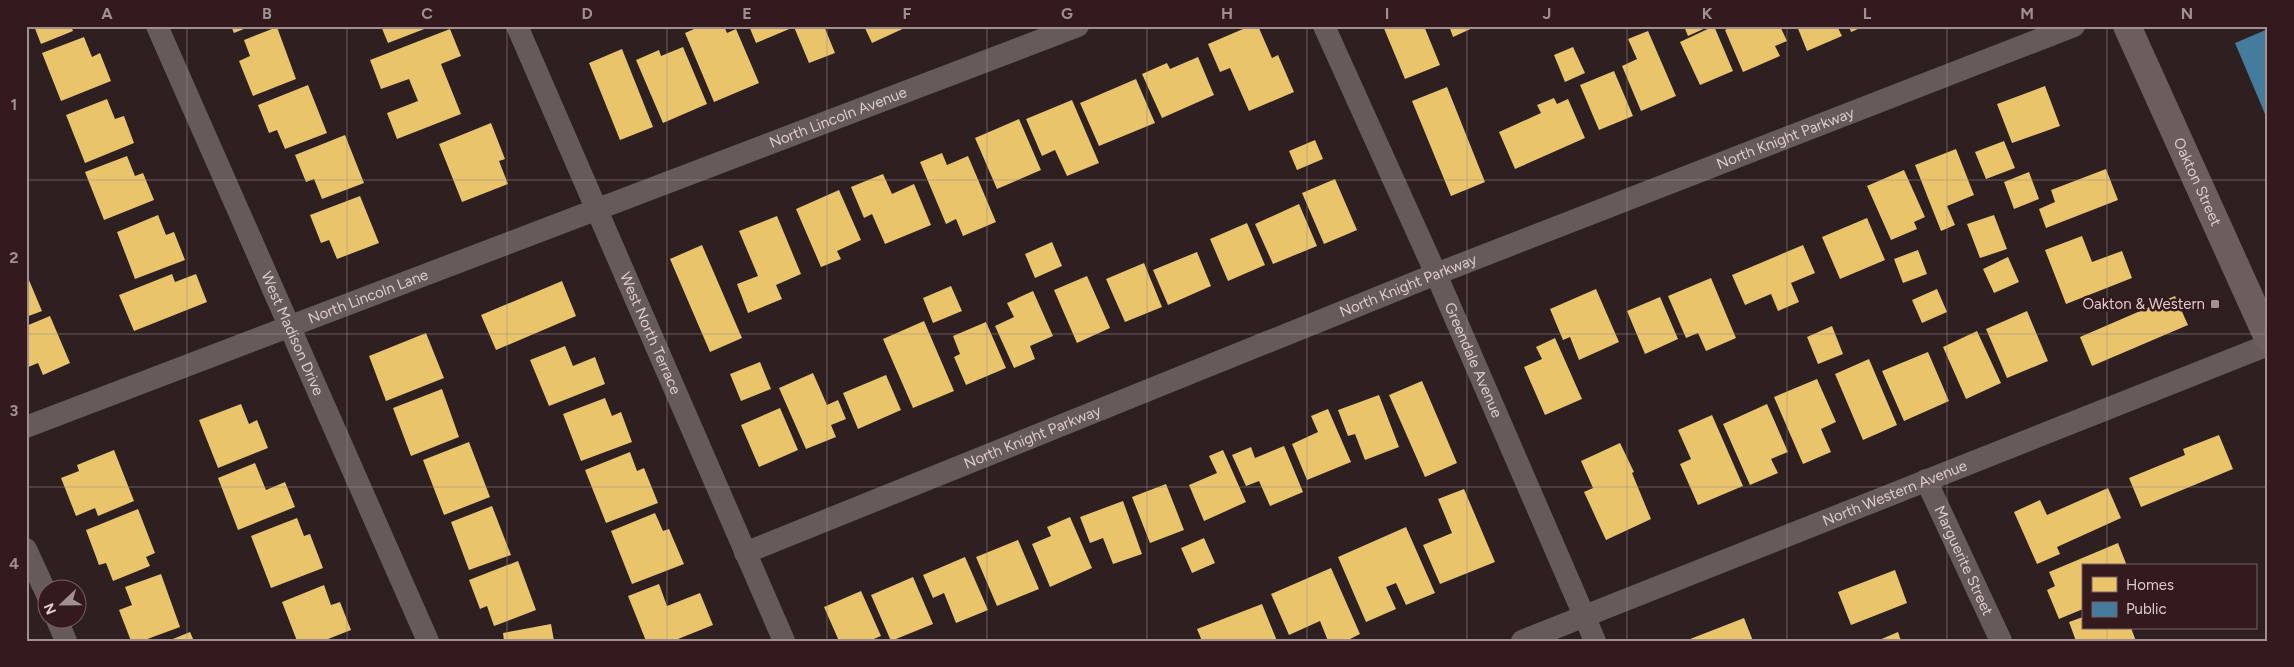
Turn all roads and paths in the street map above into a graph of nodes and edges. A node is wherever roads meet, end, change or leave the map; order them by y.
1 (157, 26) edge
2 (517, 26) edge
3 (1078, 26) edge
4 (1324, 26) edge
5 (2074, 26) edge
6 (2127, 26) edge
7 (597, 210) junction
8 (1436, 274) junction
9 (288, 328) junction
10 (2268, 338) edge
11 (2268, 345) edge
12 (26, 427) edge
13 (1926, 480) junction
14 (26, 548) edge
15 (745, 553) junction
16 (40, 580) edge
17 (1584, 616) junction
18 (428, 641) edge
19 (784, 641) edge
20 (1522, 641) edge
21 (1595, 641) edge
22 (2001, 641) edge

1 - 9 street, West Madison Drive
2 - 7 street, West North Terrace
3 - 7 street, North Lincoln Avenue
4 - 8 street, Greendale Avenue
5 - 8 street, North Knight Parkway
6 - 10 main road, Oakton Street
7 - 9 street, North Lincoln Lane
7 - 15 street, West North Terrace
8 - 15 street, North Knight Parkway
8 - 17 street, Greendale Avenue
9 - 12 street, North Lincoln Lane
9 - 18 street, West Madison Drive
11 - 13 street, North Western Avenue
13 - 17 street, North Western Avenue
13 - 22 street, Marguerite Street
14 - 16 street
15 - 19 street, West North Terrace
17 - 20 street, North Western Avenue
17 - 21 street, Greendale Avenue

